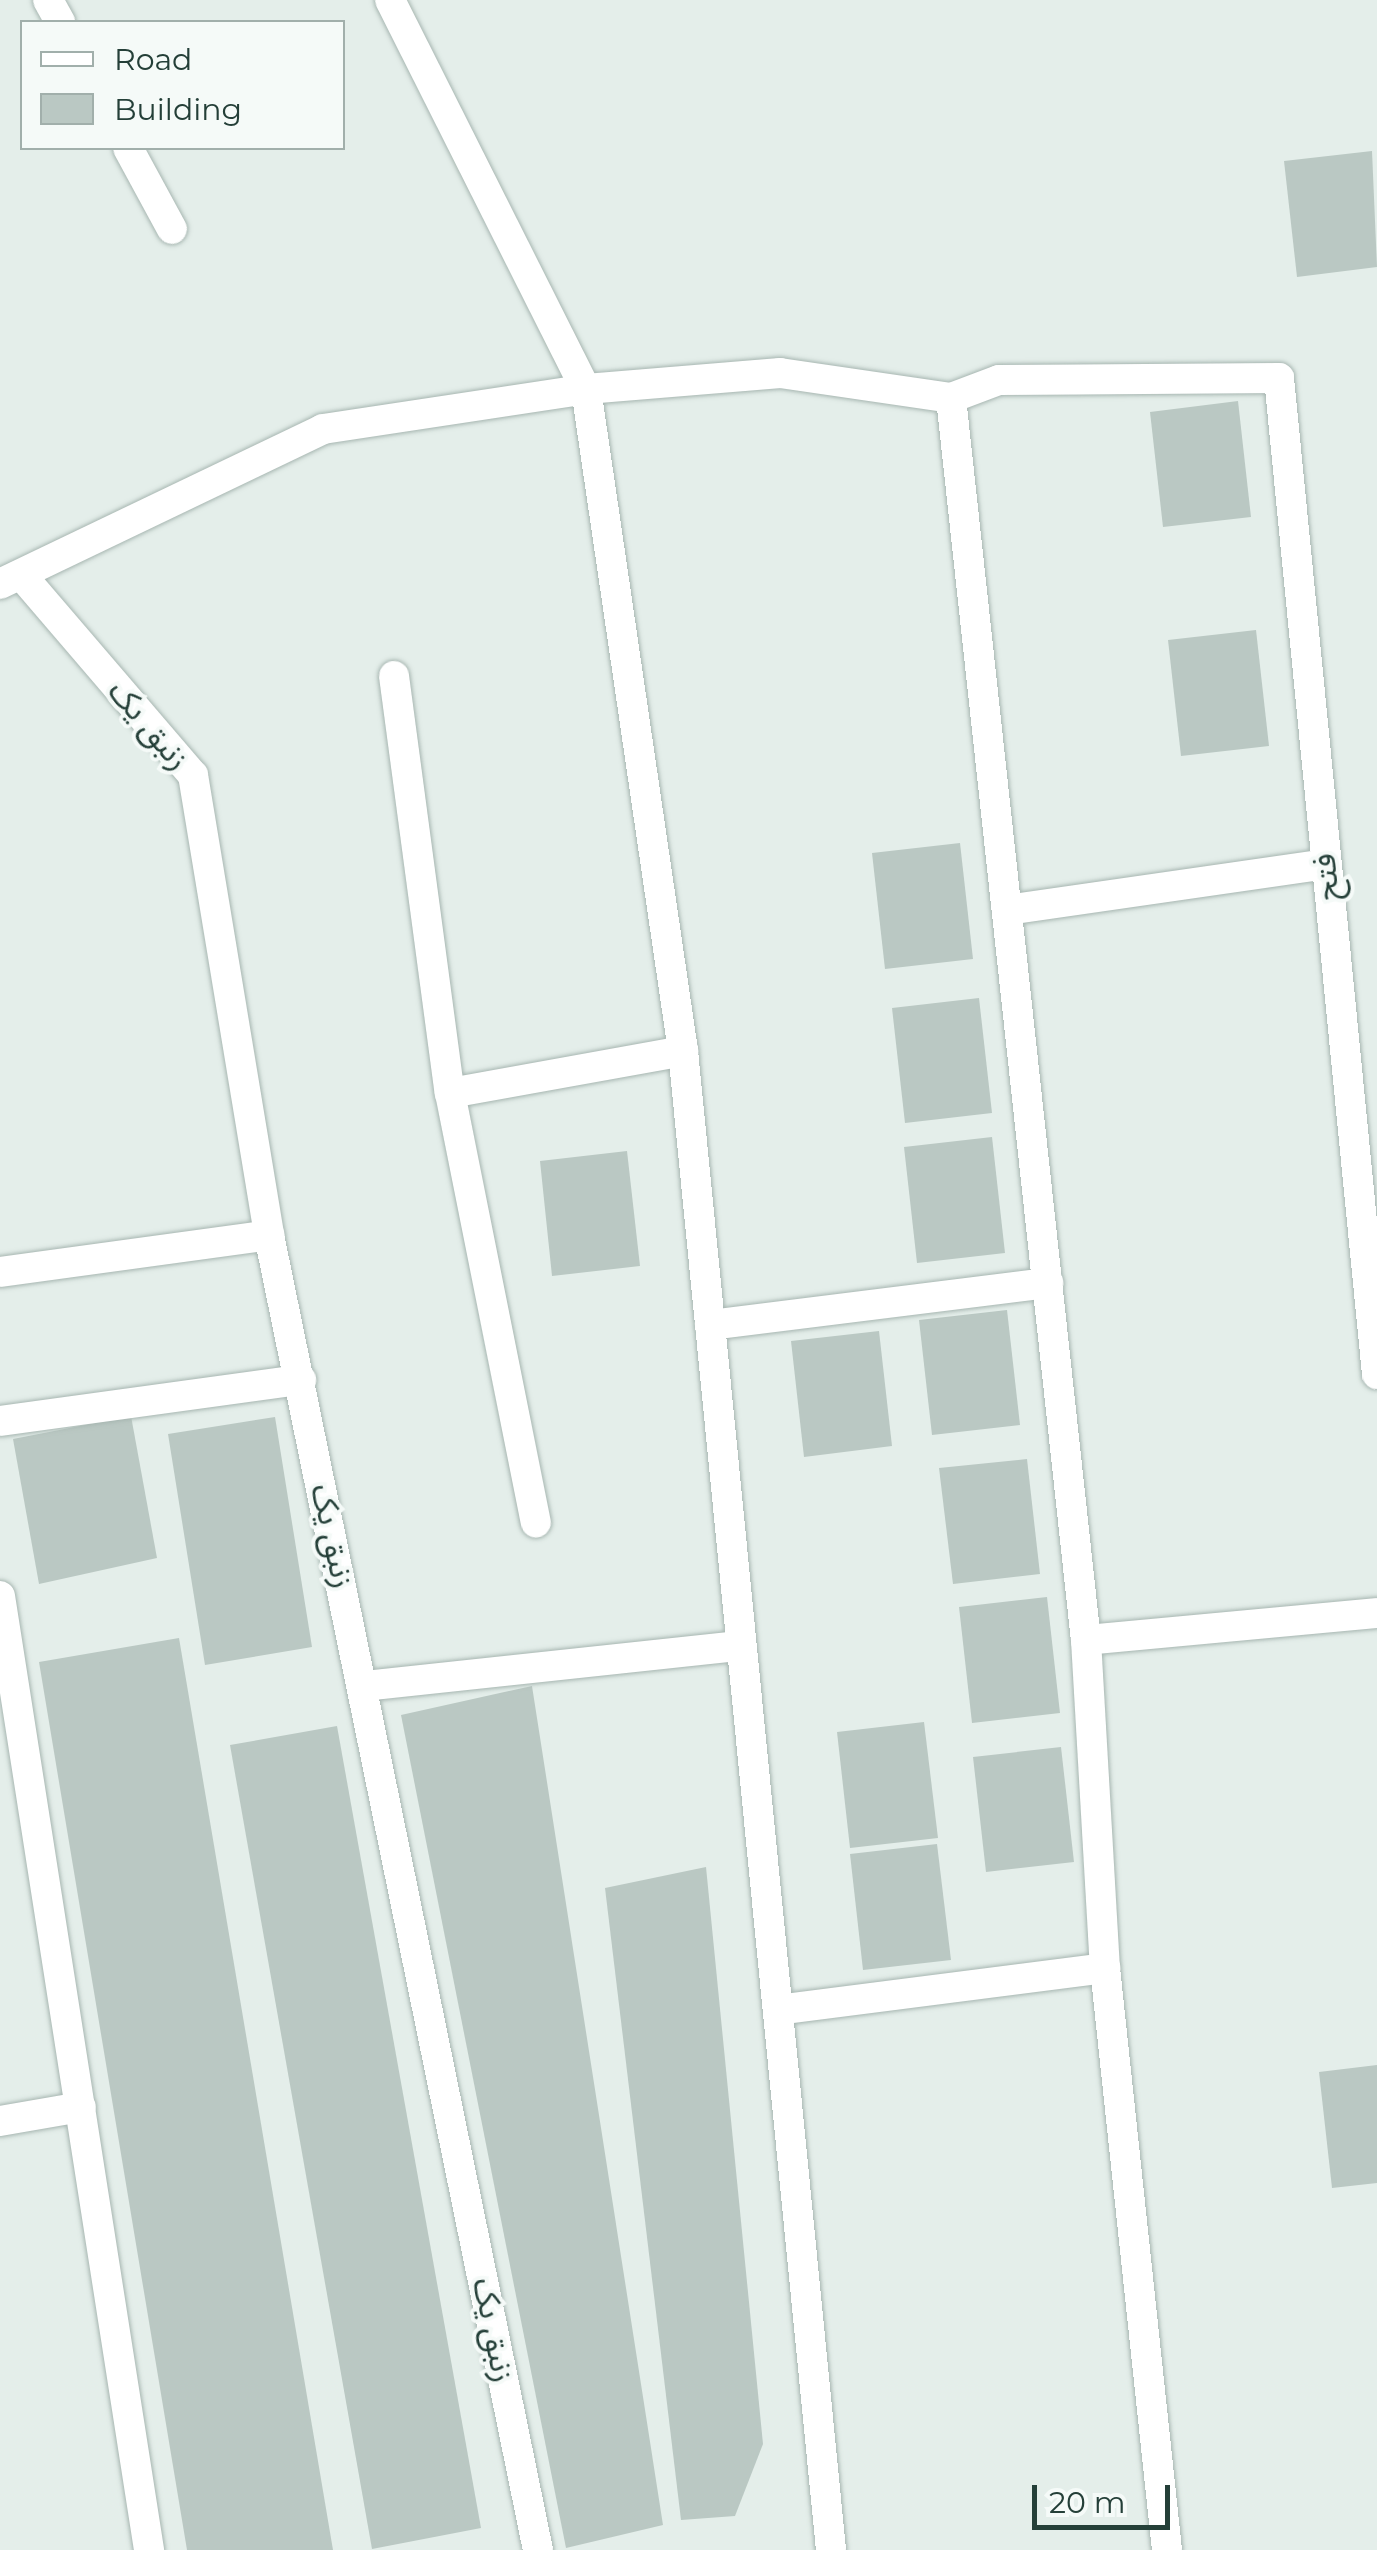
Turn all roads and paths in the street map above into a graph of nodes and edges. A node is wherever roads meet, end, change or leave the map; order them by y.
1 (390, 0) edge
2 (129, 150) edge
3 (172, 229) dead end
4 (586, 389) junction
5 (951, 398) junction
6 (12, 580) edge
7 (394, 676) dead end
8 (1325, 864) junction
9 (1007, 910) junction
10 (682, 1050) junction
11 (450, 1093) junction
12 (269, 1235) junction
13 (0, 1272) edge
14 (1048, 1283) junction
15 (710, 1325) junction
16 (1377, 1374) edge
17 (301, 1380) junction
18 (0, 1420) edge
19 (536, 1522) dead end
20 (0, 1596) edge
21 (1377, 1614) edge
22 (1086, 1640) junction
23 (736, 1646) junction
24 (364, 1686) junction
25 (1105, 1968) junction
26 (785, 2010) junction
27 (80, 2106) junction
28 (0, 2121) edge
29 (149, 2550) edge
30 (538, 2550) edge
31 (832, 2550) edge
32 (1167, 2550) edge

1 - 4 street
2 - 3 street
4 - 5 street
4 - 6 street
4 - 10 street
5 - 8 street, فتح
5 - 9 street
6 - 12 street, زنبق یک
7 - 11 street
8 - 9 street
8 - 16 street, فتح
9 - 14 street
10 - 11 street
10 - 15 street
11 - 19 street
12 - 13 street
12 - 17 street, زنبق یک
14 - 15 street
14 - 22 street
15 - 23 street
17 - 18 street
17 - 24 street, زنبق یک
20 - 27 street
21 - 22 street
22 - 25 street
23 - 24 street
23 - 26 street
24 - 30 street, زنبق یک
25 - 26 street
25 - 32 street
26 - 31 street
27 - 28 street
27 - 29 street

